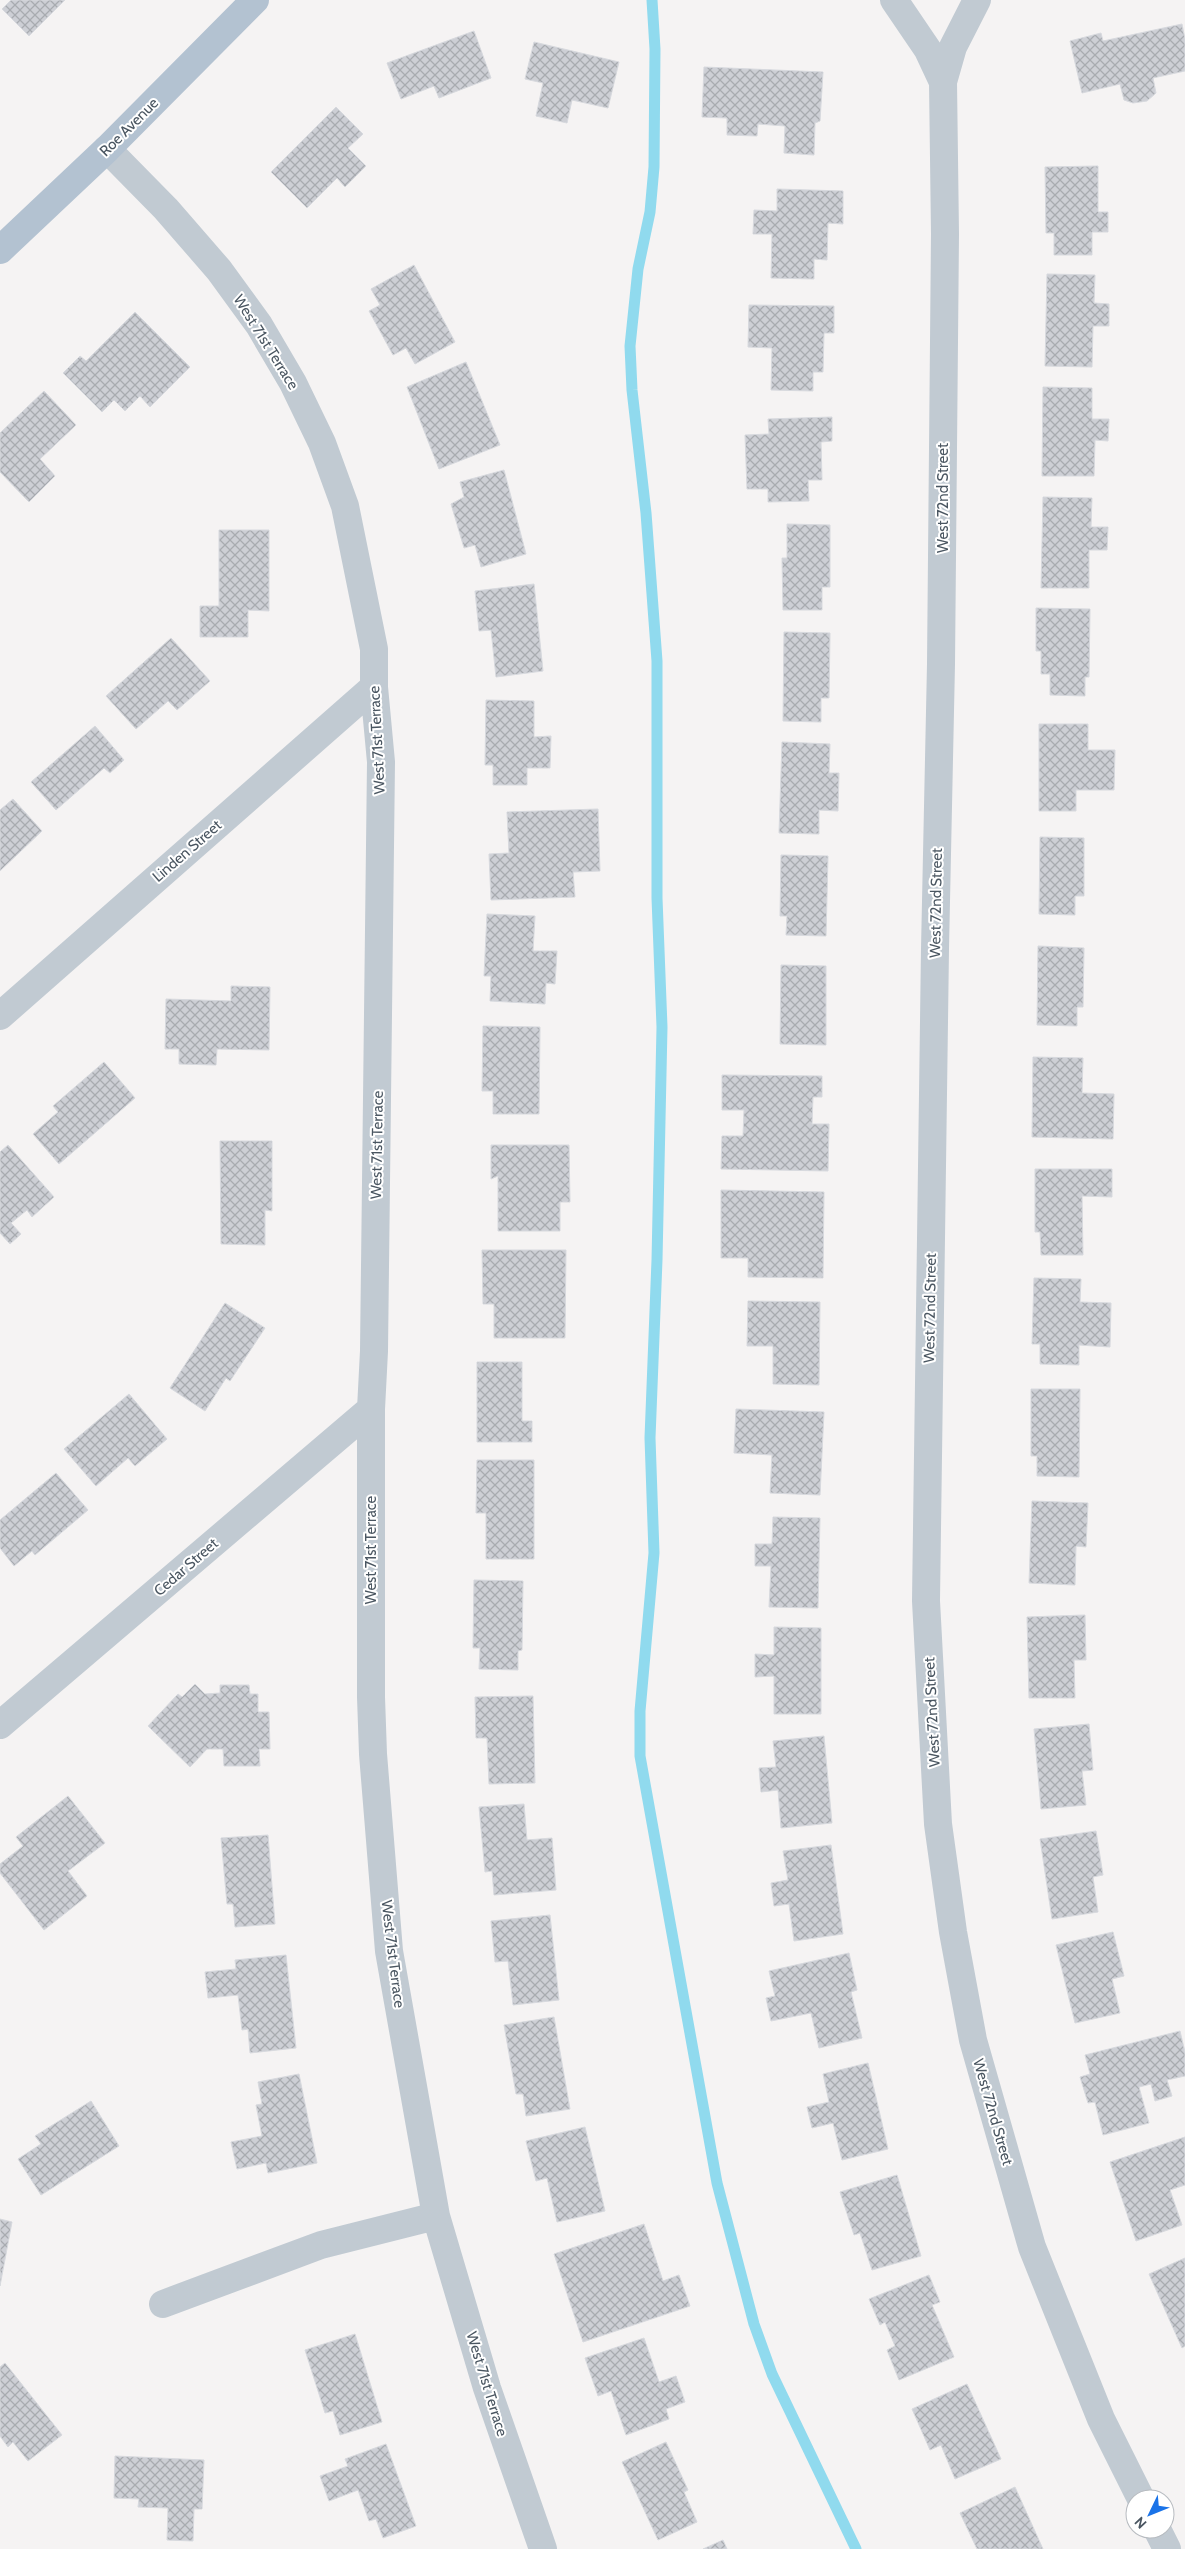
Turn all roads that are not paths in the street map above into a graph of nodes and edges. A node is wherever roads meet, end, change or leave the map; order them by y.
1 (255, 0) edge
2 (894, 0) edge
3 (977, 0) edge
4 (943, 82) junction
5 (107, 149) junction
6 (0, 250) edge
7 (374, 686) junction
8 (0, 1016) edge
9 (371, 1408) junction
10 (0, 1725) edge
11 (436, 2216) junction
12 (163, 2304) dead end
13 (1137, 2489) edge
14 (543, 2549) edge

1 - 5 main road, Roe Avenue
2 - 4 street, West 72nd Street
3 - 4 street, West 72nd Street
4 - 13 street, West 72nd Street
5 - 6 main road, Roe Avenue
5 - 7 street, West 71st Terrace
7 - 8 street, Linden Street
7 - 9 street, West 71st Terrace
9 - 10 street, Cedar Street
9 - 11 street, West 71st Terrace
11 - 12 street
11 - 14 street, West 71st Terrace

